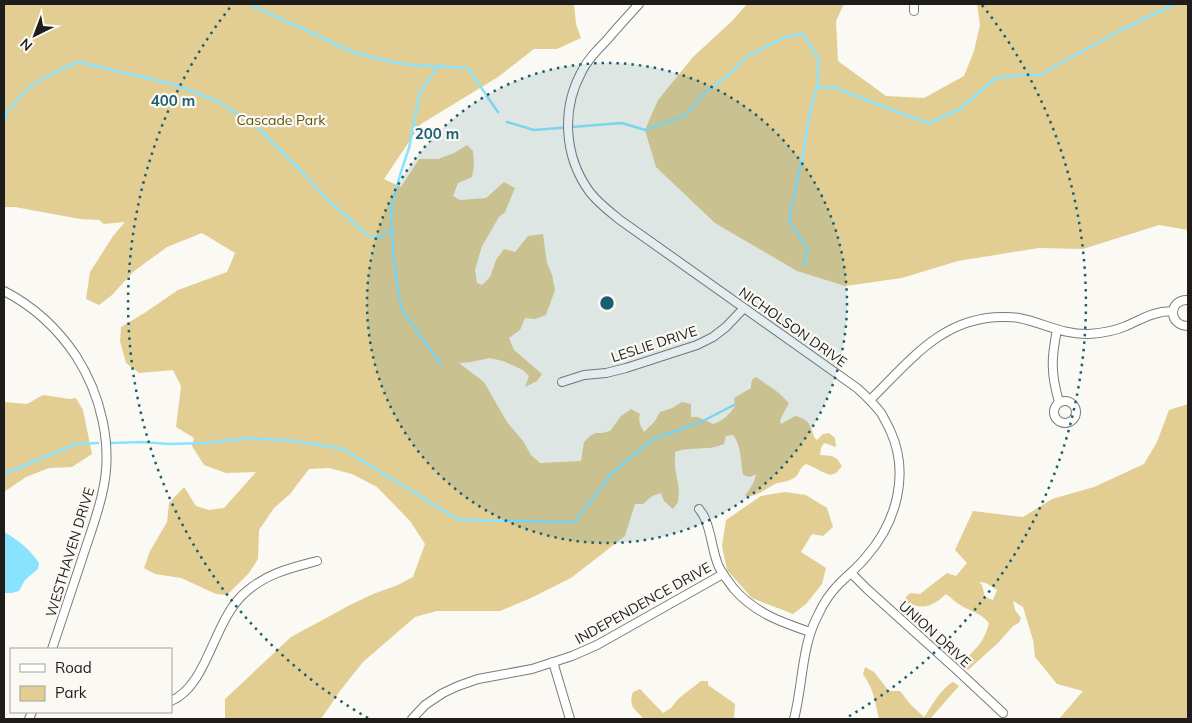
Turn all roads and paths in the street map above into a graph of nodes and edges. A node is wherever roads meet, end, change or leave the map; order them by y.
1 (640, 4) edge
2 (4, 291) edge
3 (1188, 300) edge
4 (744, 308) junction
5 (1173, 311) junction
6 (1188, 326) edge
7 (1057, 330) junction
8 (562, 382) dead end
9 (870, 400) junction
10 (1060, 402) dead end
11 (699, 509) dead end
12 (317, 561) dead end
13 (850, 573) junction
14 (723, 574) junction
15 (810, 632) junction
16 (52, 648) edge
17 (553, 662) junction
18 (172, 700) edge
19 (1003, 713) dead end
20 (412, 719) edge
21 (570, 719) edge
22 (794, 719) edge

1 - 4 street, NICHOLSON DRIVE
2 - 16 street, WESTHAVEN DRIVE
3 - 5 street
4 - 8 street, LESLIE DRIVE
4 - 9 street, NICHOLSON DRIVE
5 - 6 street
5 - 7 street
7 - 9 street
7 - 10 street
9 - 13 street, NICHOLSON DRIVE
11 - 14 street
12 - 18 street
13 - 15 street, NICHOLSON DRIVE
13 - 19 street, UNION DRIVE
14 - 15 street
14 - 17 street, INDEPENDENCE DRIVE
15 - 22 street, NICHOLSON DRIVE
17 - 20 street, INDEPENDENCE DRIVE
17 - 21 street

